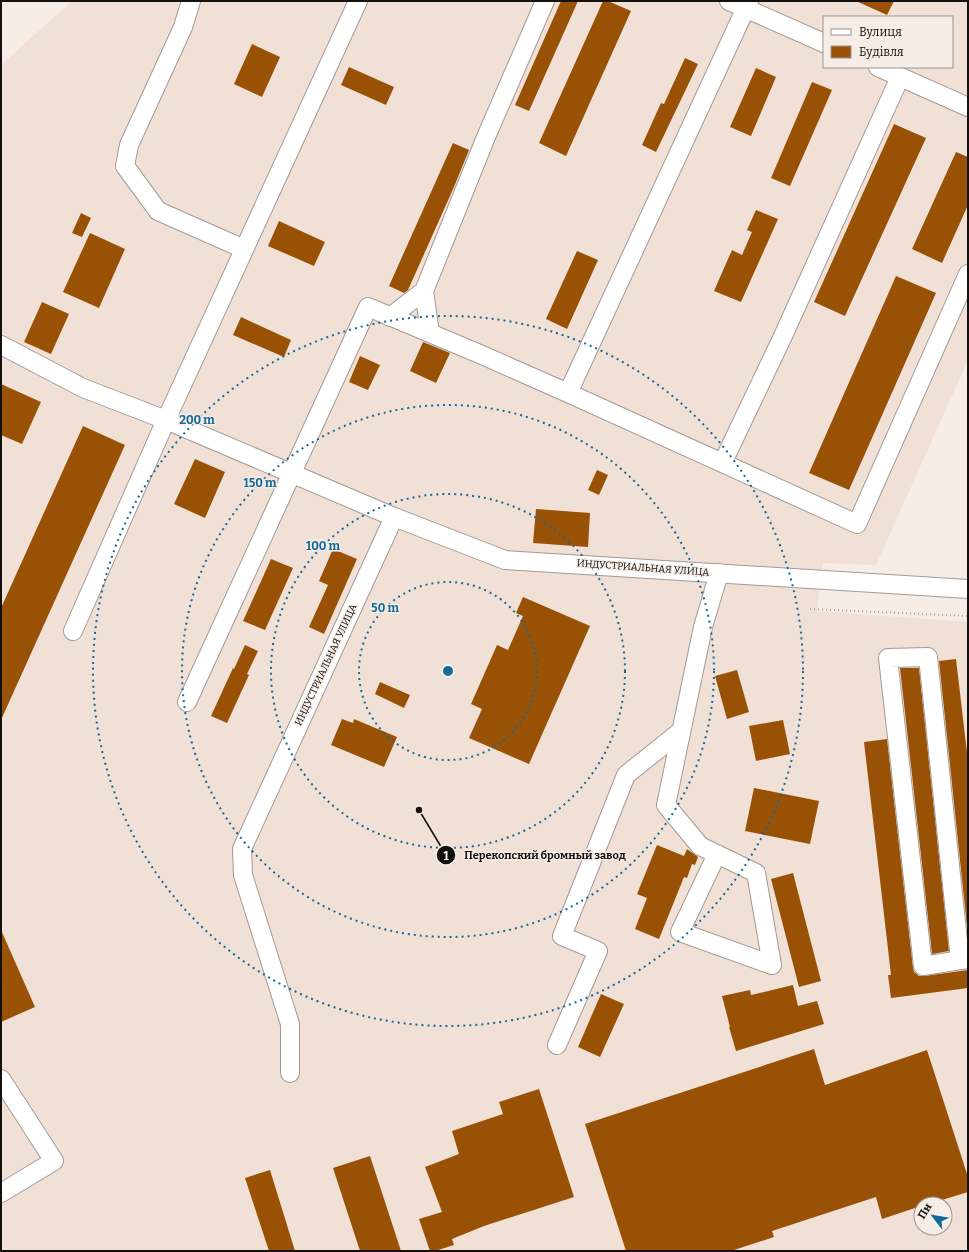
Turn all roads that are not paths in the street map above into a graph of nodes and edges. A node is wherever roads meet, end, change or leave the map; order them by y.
1 (191, 1) edge
2 (358, 1) edge
3 (545, 1) edge
4 (729, 1) edge
5 (747, 5) edge
6 (823, 43) edge
7 (880, 68) edge
8 (900, 77) junction
9 (968, 107) edge
10 (244, 250) junction
11 (968, 274) edge
12 (424, 291) junction
13 (390, 317) junction
14 (430, 333) junction
15 (1, 345) edge
16 (568, 393) junction
17 (166, 420) junction
18 (723, 462) junction
19 (292, 474) junction
20 (394, 517) junction
21 (719, 573) junction
22 (968, 589) edge
23 (73, 631) dead end
24 (187, 702) dead end
25 (681, 731) junction
26 (717, 854) junction
27 (964, 959) edge
28 (557, 1045) dead end
29 (290, 1073) dead end
30 (1, 1079) edge
31 (1, 1193) edge

1 - 10 street
2 - 10 street
3 - 12 street
4 - 5 street
5 - 6 street
5 - 16 street
7 - 8 street
8 - 9 street
8 - 18 street
10 - 17 street
11 - 18 street
12 - 13 street
12 - 14 street
13 - 14 street
13 - 19 street
14 - 16 street
15 - 17 street
16 - 18 street
17 - 19 street
17 - 23 street
19 - 20 street
19 - 24 street
20 - 21 street, ИНДУСТРИАЛЬНАЯ УЛИЦА
20 - 29 street, ИНДУСТРИАЛЬНАЯ УЛИЦА
21 - 22 street, ИНДУСТРИАЛЬНАЯ УЛИЦА
21 - 25 street
25 - 26 street
25 - 28 street
26 - 26 street
27 - 27 street
30 - 31 street

